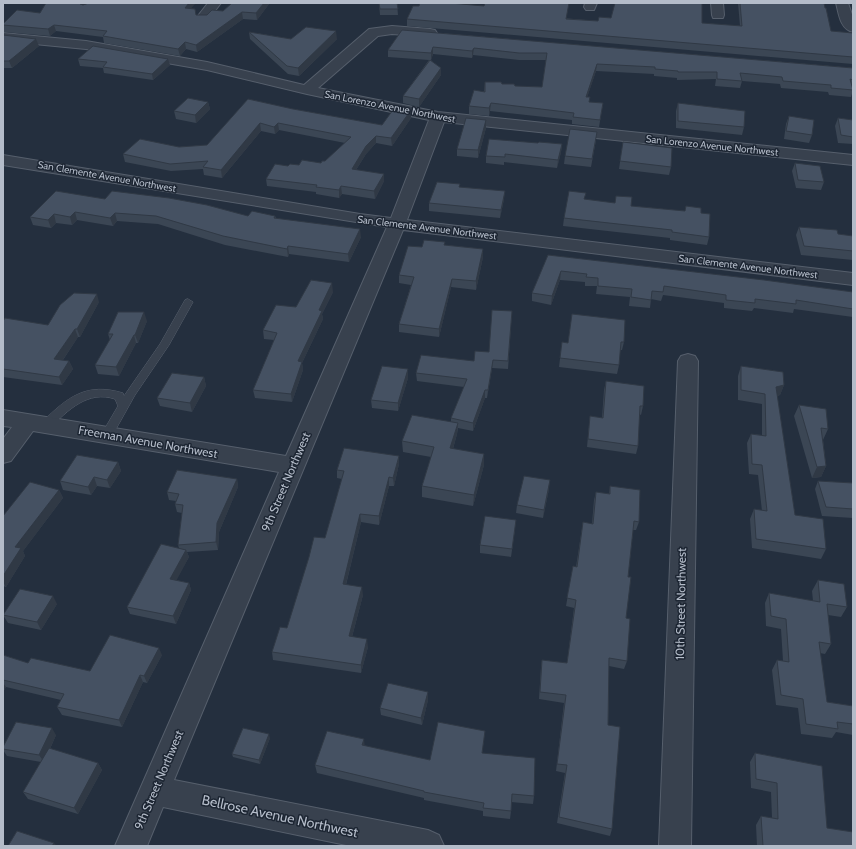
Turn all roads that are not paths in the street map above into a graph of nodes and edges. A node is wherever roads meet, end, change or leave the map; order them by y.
1 (215, 3) edge
2 (842, 3) edge
3 (203, 17) edge
4 (853, 28) edge
5 (446, 35) edge
6 (3, 37) edge
7 (307, 90) junction
8 (438, 117) junction
9 (3, 160) edge
10 (853, 160) edge
11 (397, 224) junction
12 (853, 279) edge
13 (188, 302) dead end
14 (688, 361) dead end
15 (124, 406) junction
16 (3, 418) edge
17 (37, 423) junction
18 (107, 435) junction
19 (3, 455) edge
20 (293, 466) junction
21 (156, 790) junction
22 (419, 845) edge
23 (131, 846) edge
24 (675, 846) edge

1 - 3 street
2 - 4 street
5 - 7 street
6 - 7 street, San Lorenzo Avenue Northwest
7 - 8 street, San Lorenzo Avenue Northwest
8 - 10 street, San Lorenzo Avenue Northwest
8 - 11 street, 9th Street Northwest
9 - 11 street, San Clemente Avenue Northwest
11 - 12 street, San Clemente Avenue Northwest
11 - 20 street, 9th Street Northwest
13 - 15 lane
14 - 24 street, 10th Street Northwest
15 - 17 lane
15 - 18 lane
16 - 17 street, Freeman Avenue Northwest
17 - 18 street, Freeman Avenue Northwest
17 - 19 street
18 - 20 street, Freeman Avenue Northwest
20 - 21 street, 9th Street Northwest
21 - 22 street, Bellrose Avenue Northwest
21 - 23 street, 9th Street Northwest

